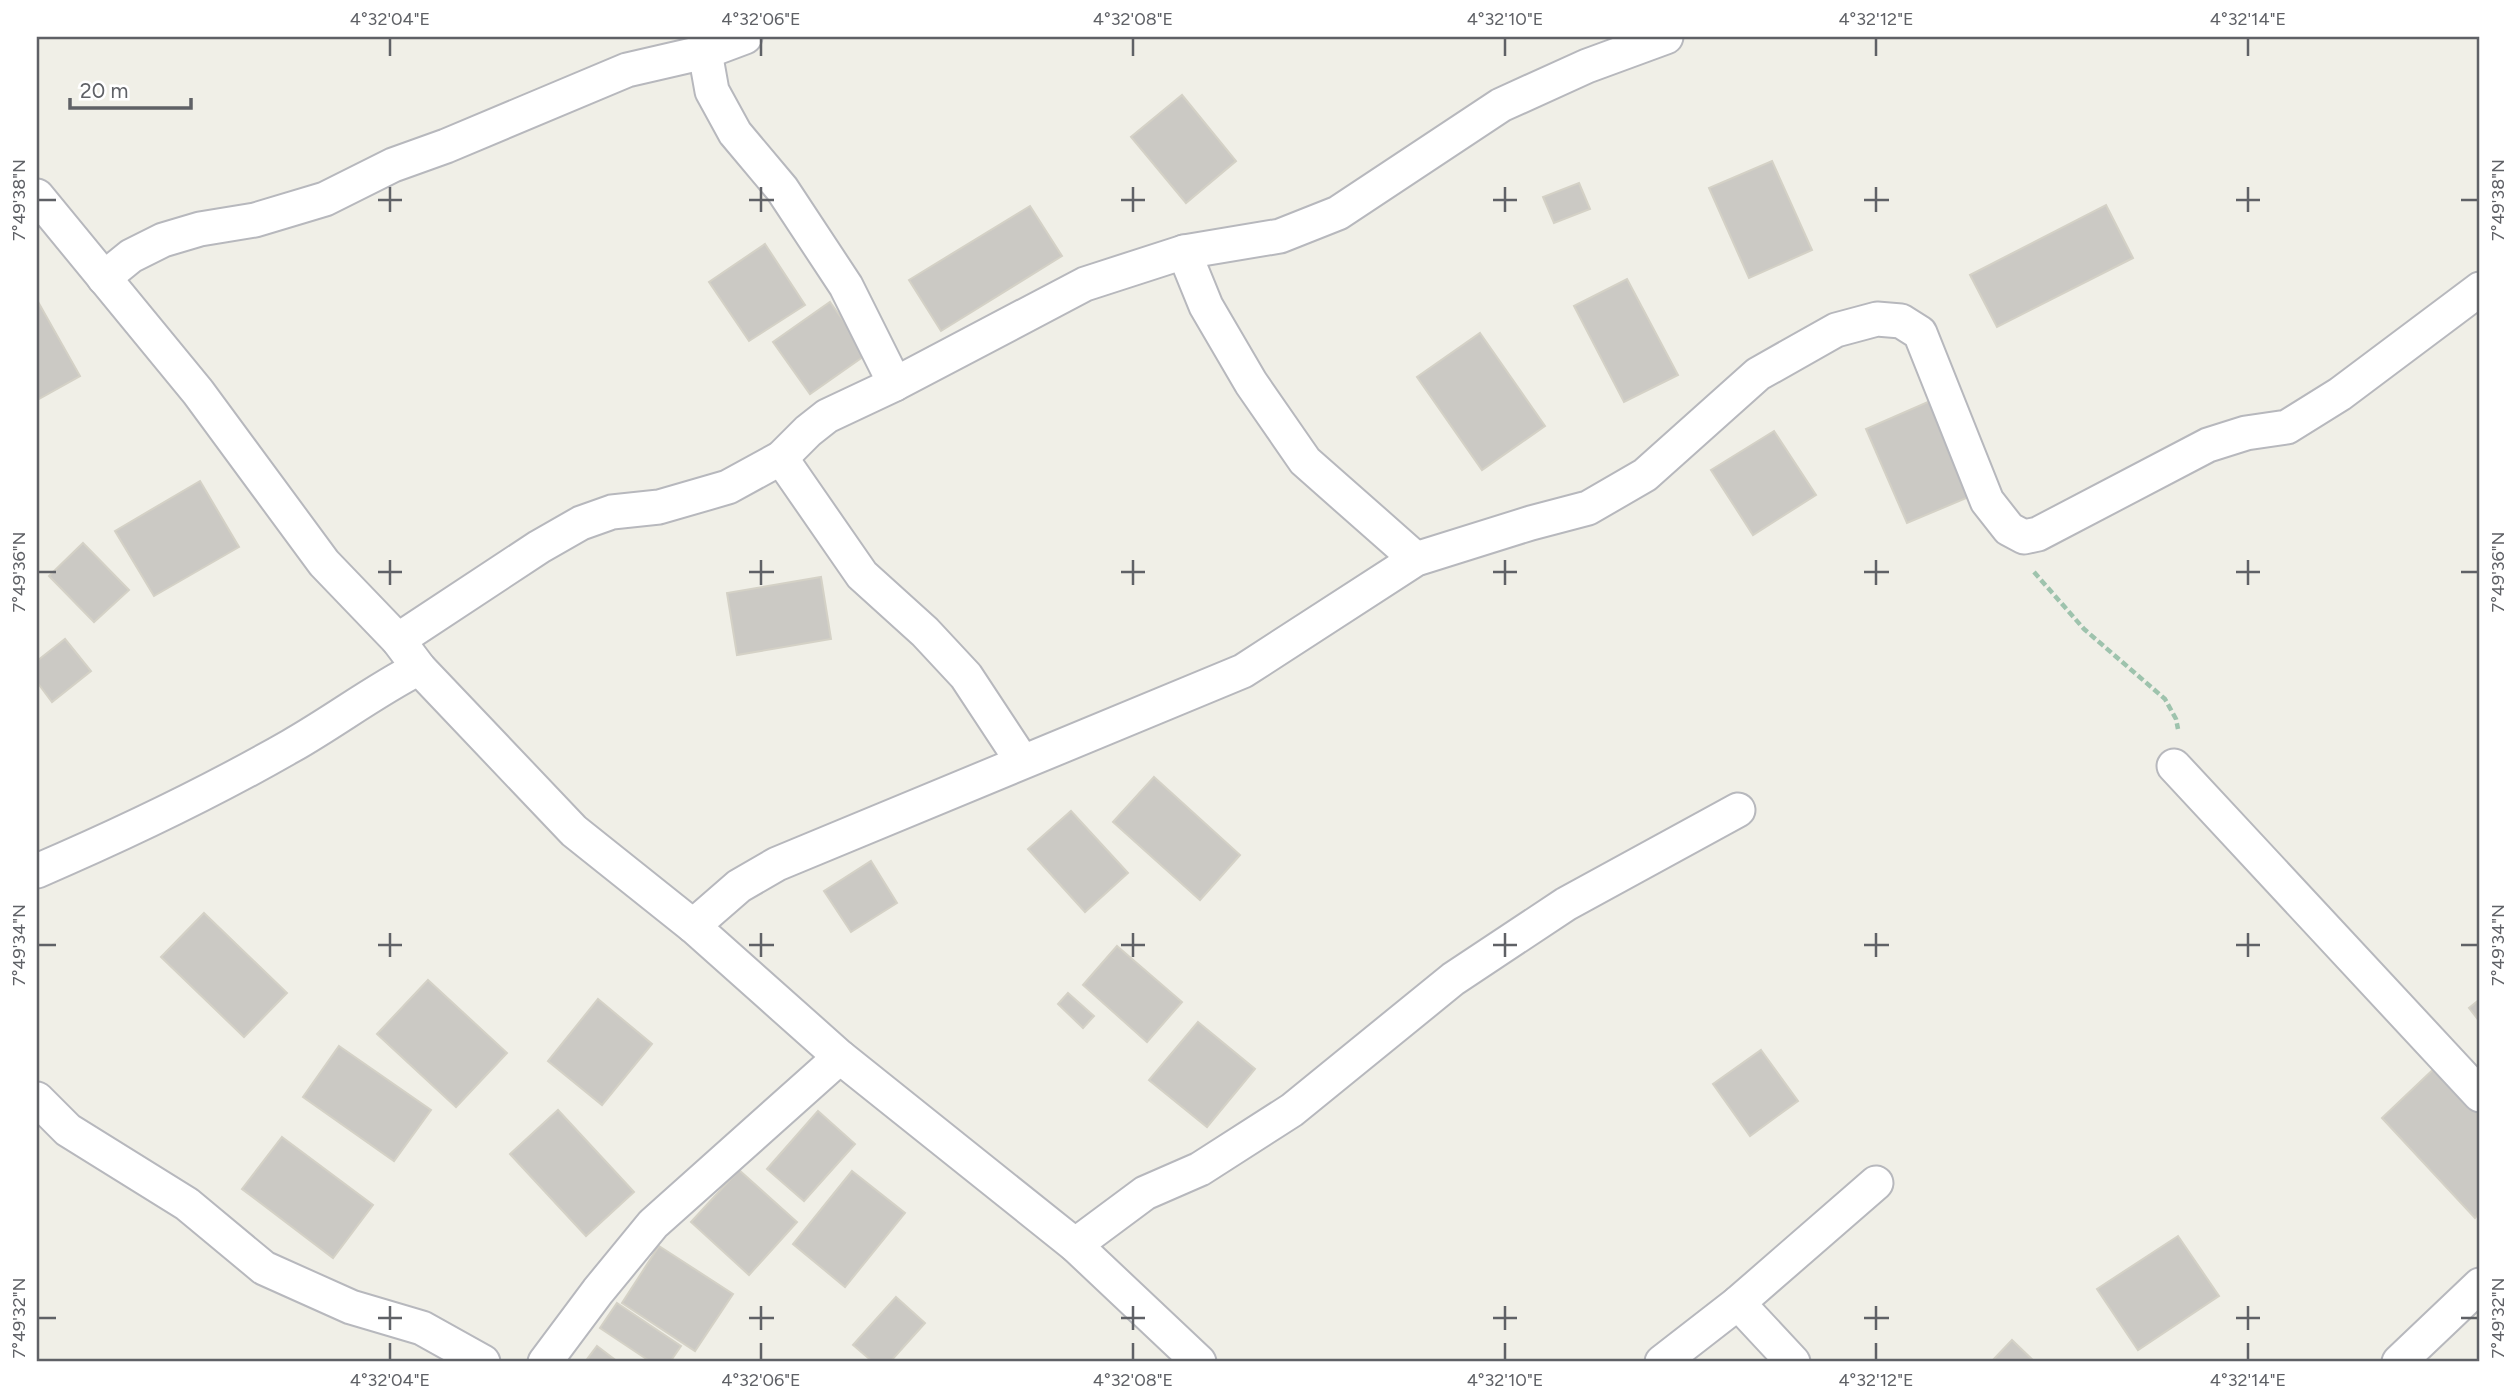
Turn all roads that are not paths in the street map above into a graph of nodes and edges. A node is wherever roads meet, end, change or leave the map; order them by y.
1 (745, 37) edge
2 (1666, 37) edge
3 (705, 52) junction
4 (37, 196) edge
5 (1184, 252) junction
6 (104, 278) junction
7 (2480, 289) edge
8 (895, 384) junction
9 (781, 458) junction
10 (1416, 559) junction
11 (398, 640) junction
12 (419, 668) junction
13 (1022, 761) junction
14 (2174, 766) road end
15 (1738, 810) dead end
16 (37, 871) edge
17 (692, 926) junction
18 (840, 1057) junction
19 (2480, 1095) edge
20 (37, 1099) edge
21 (1876, 1183) dead end
22 (1074, 1245) junction
23 (2480, 1285) edge
24 (1738, 1303) junction
25 (483, 1362) edge
26 (545, 1362) edge
27 (1199, 1362) edge
28 (1662, 1362) edge
29 (1793, 1362) edge
30 (2399, 1362) edge

1 - 3 street
2 - 5 street
3 - 6 street
3 - 8 street
4 - 6 street
5 - 8 street
5 - 10 street
6 - 11 street
7 - 10 street
8 - 9 street
9 - 11 street
9 - 13 street
10 - 13 street
11 - 12 street
12 - 16 street
12 - 17 street
13 - 17 street
14 - 19 street
15 - 22 street
17 - 18 street
18 - 22 street
18 - 26 street
20 - 25 street
21 - 24 street
22 - 27 street
23 - 30 street
24 - 28 street
24 - 29 street

